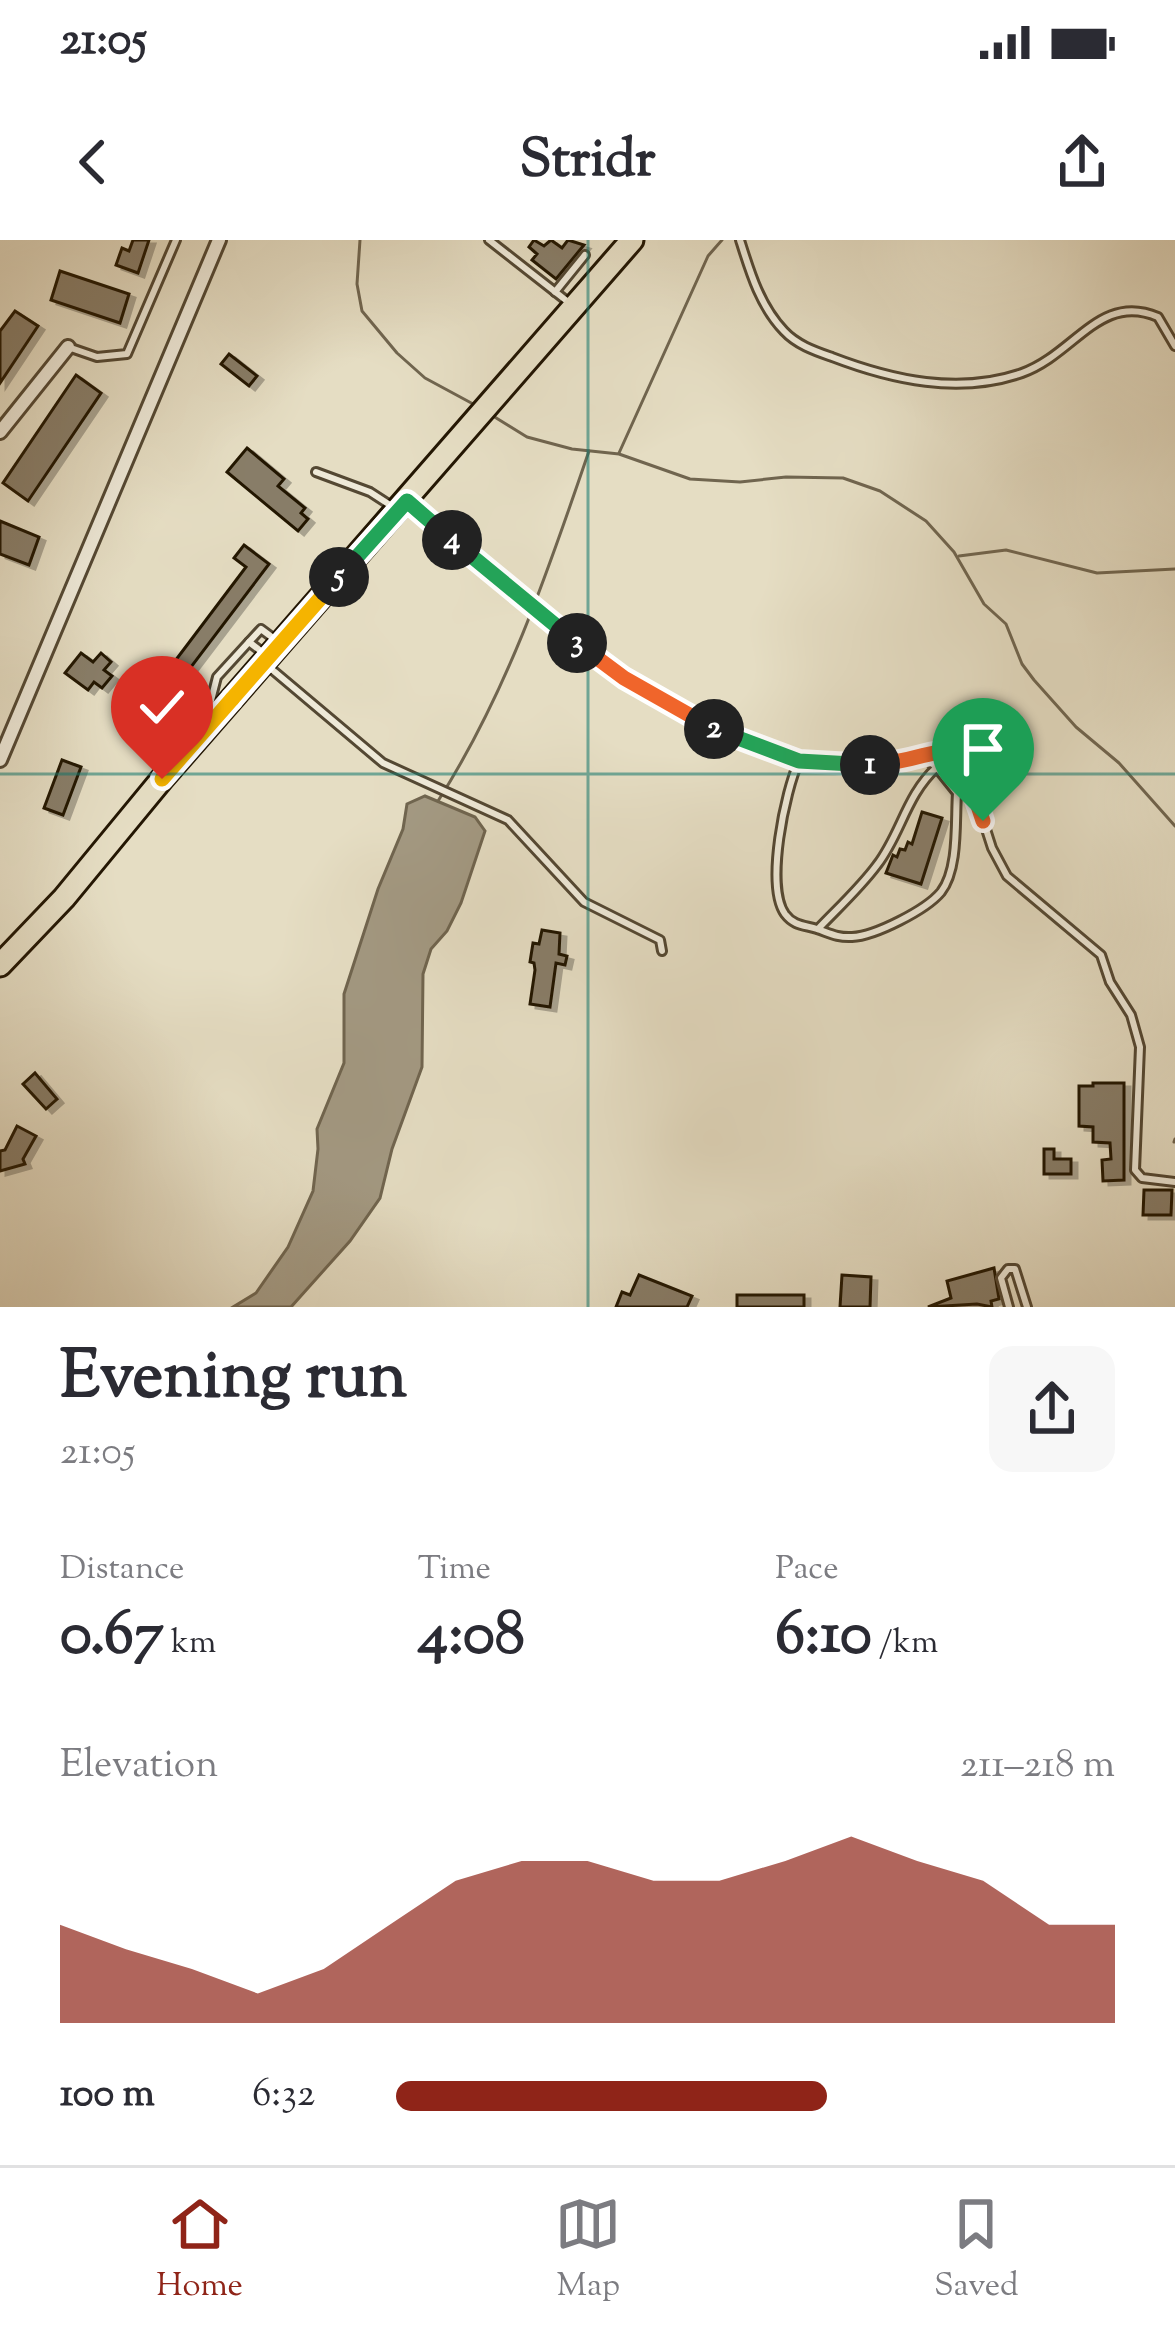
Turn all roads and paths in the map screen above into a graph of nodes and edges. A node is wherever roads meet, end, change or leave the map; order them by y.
1 (176, 240) edge
2 (219, 240) edge
3 (489, 240) edge
4 (632, 240) edge
5 (740, 240) edge
6 (585, 255) dead end
7 (555, 292) junction
8 (574, 307) junction
9 (1175, 346) edge
10 (68, 347) joint
11 (0, 432) edge
12 (316, 472) dead end
13 (403, 506) junction
14 (249, 642) junction
15 (271, 654) junction
16 (209, 725) junction
17 (919, 755) junction
18 (0, 760) edge
19 (799, 761) junction
20 (937, 767) junction
21 (818, 929) junction
22 (662, 951) dead end
23 (0, 965) edge
24 (1175, 1182) edge
25 (1009, 1307) edge
26 (1027, 1307) edge

1 - 10 lane
2 - 18 street
3 - 7 lane
4 - 8 main road
5 - 9 lane
6 - 7 lane
7 - 8 lane
8 - 13 main road
10 - 11 street
12 - 13 lane
13 - 15 main road
13 - 19 lane
14 - 15 lane
14 - 15 lane
14 - 16 lane
15 - 16 main road
15 - 22 lane
16 - 23 main road
17 - 19 lane
17 - 20 lane
17 - 24 lane
19 - 21 lane
20 - 21 lane
20 - 21 lane
25 - 26 lane

